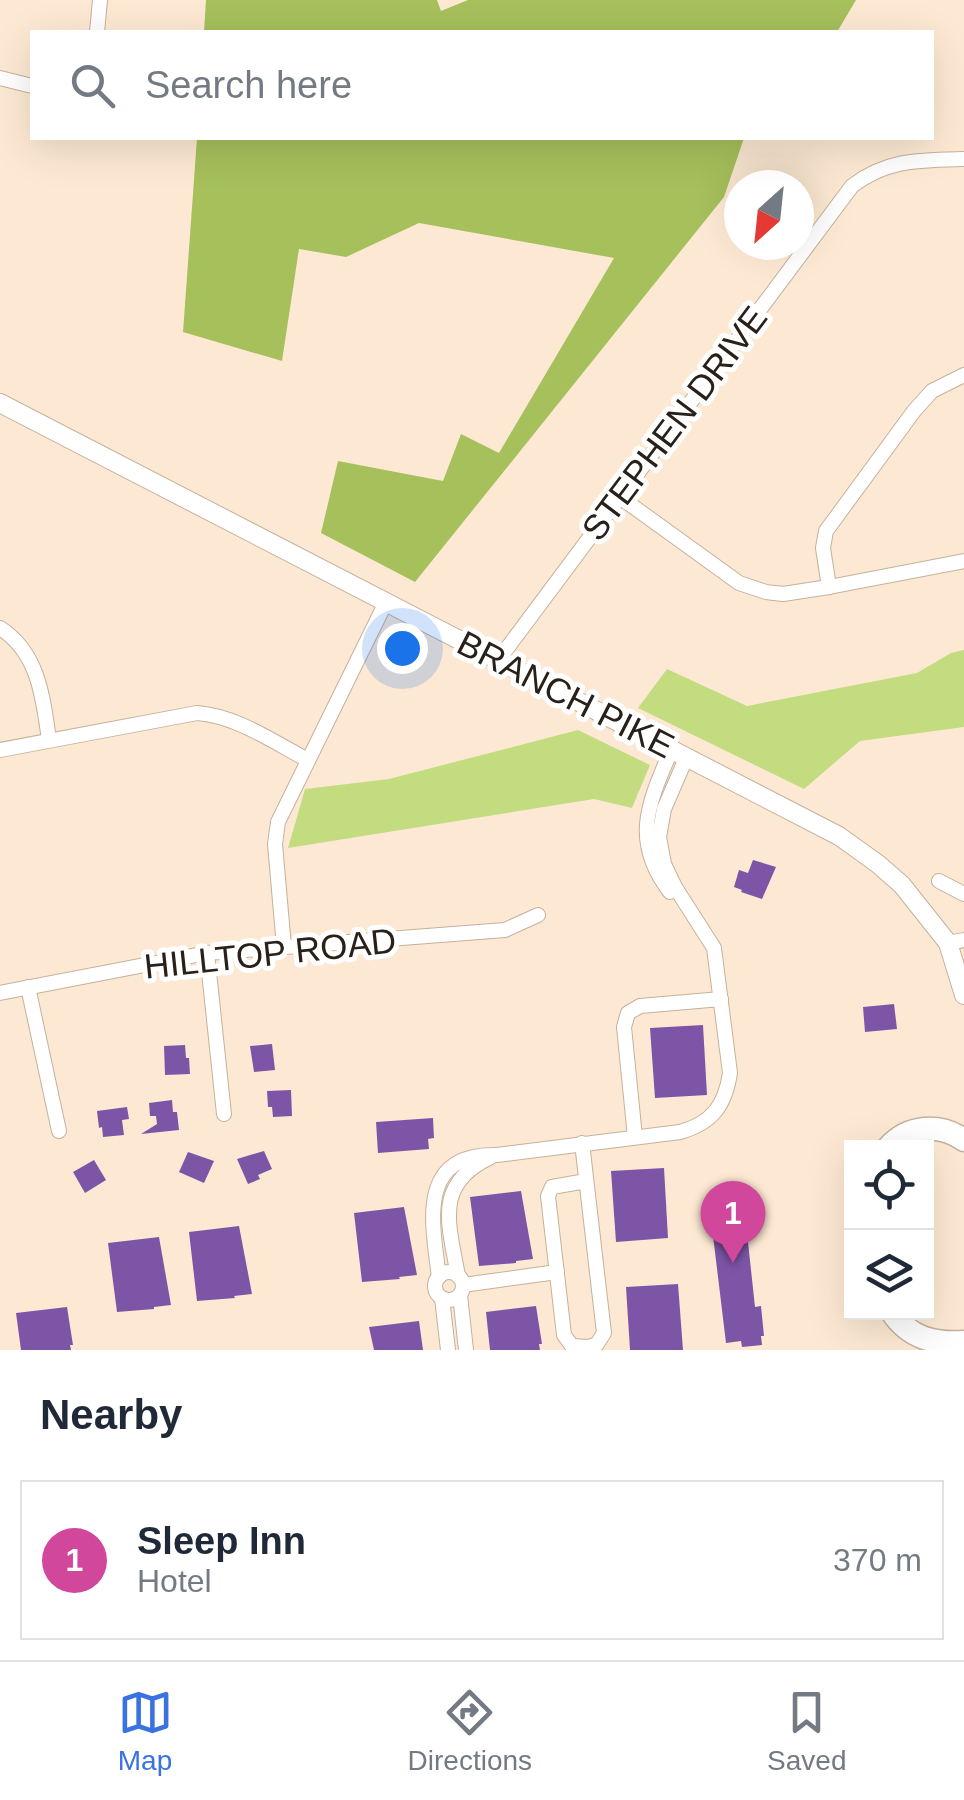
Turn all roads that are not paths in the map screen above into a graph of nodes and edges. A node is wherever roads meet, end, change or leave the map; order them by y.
1 (100, 0) edge
2 (97, 30) edge
3 (0, 78) edge
4 (30, 86) edge
5 (964, 159) edge
6 (964, 374) edge
7 (0, 403) edge
8 (620, 497) junction
9 (964, 561) edge
10 (829, 587) junction
11 (386, 602) junction
12 (0, 628) edge
13 (498, 659) junction
14 (48, 740) junction
15 (0, 750) edge
16 (680, 752) junction
17 (308, 760) junction
18 (939, 881) dead end
19 (964, 893) edge
20 (538, 915) dead end
21 (956, 942) edge
22 (284, 947) junction
23 (207, 953) junction
24 (28, 987) junction
25 (0, 992) edge
26 (964, 995) edge
27 (722, 1000) junction
28 (224, 1114) dead end
29 (59, 1131) dead end
30 (635, 1137) junction
31 (897, 1140) edge
32 (964, 1140) edge
33 (582, 1143) junction
34 (497, 1155) junction
35 (586, 1181) junction
36 (558, 1272) junction
37 (439, 1277) junction
38 (461, 1285) junction
39 (442, 1298) junction
40 (897, 1320) edge
41 (964, 1342) edge
42 (448, 1350) edge
43 (466, 1350) edge

1 - 2 street
3 - 4 street
5 - 8 street, STEPHEN DRIVE
6 - 10 street
7 - 11 street, BRANCH PIKE
8 - 10 street
8 - 13 street, STEPHEN DRIVE
9 - 10 street
11 - 13 street, BRANCH PIKE
11 - 17 street
12 - 14 street
13 - 16 street, BRANCH PIKE
14 - 15 street
14 - 17 street
16 - 21 street, BRANCH PIKE
16 - 27 street
17 - 22 street
18 - 19 street
20 - 22 street, HILLTOP ROAD
21 - 26 street, BRANCH PIKE
22 - 23 street, HILLTOP ROAD
23 - 24 street, HILLTOP ROAD
23 - 28 street
24 - 25 street, HILLTOP ROAD
24 - 29 street
27 - 30 street
27 - 30 street
30 - 33 street
31 - 32 highway
33 - 34 street
33 - 35 street
34 - 37 street
34 - 38 street
35 - 36 street
35 - 36 street
36 - 38 street
37 - 38 street
37 - 39 street
38 - 39 street
38 - 43 street
39 - 42 street
40 - 41 highway

